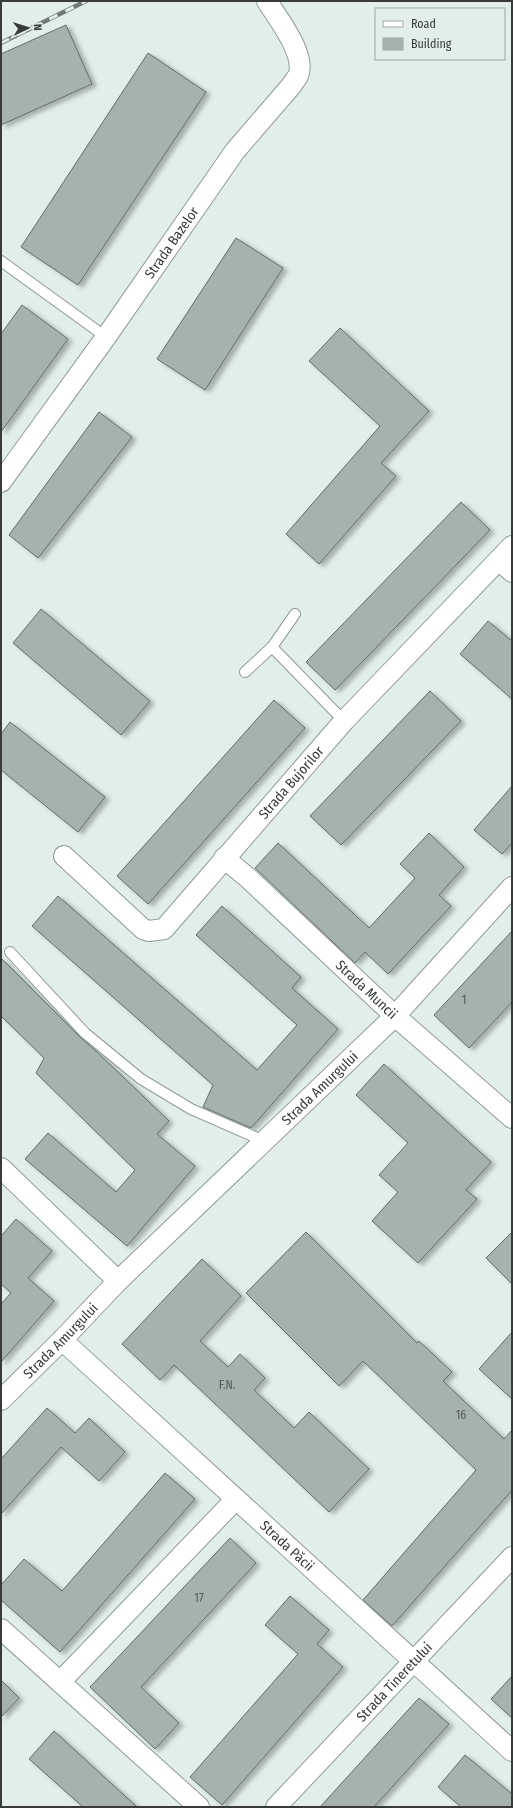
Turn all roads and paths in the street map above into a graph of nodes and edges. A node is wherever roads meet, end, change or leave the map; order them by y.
1 (267, 1) edge
2 (1, 261) edge
3 (106, 337) junction
4 (1, 482) edge
5 (508, 559) edge
6 (296, 614) dead end
7 (272, 647) junction
8 (245, 672) dead end
9 (344, 721) junction
10 (64, 856) dead end
11 (224, 858) junction
12 (512, 887) edge
13 (10, 952) dead end
14 (395, 1016) junction
15 (512, 1118) edge
16 (264, 1141) junction
17 (1, 1168) edge
18 (118, 1281) junction
19 (62, 1340) junction
20 (1, 1400) edge
21 (236, 1499) junction
22 (512, 1557) edge
23 (1, 1630) edge
24 (413, 1660) junction
25 (60, 1682) junction
26 (512, 1751) edge
27 (280, 1805) edge
28 (198, 1807) edge

1 - 3 street, Strada Bazelor
2 - 3 lane
3 - 4 street, Strada Bazelor
5 - 9 street, Strada Bujorilor
6 - 7 lane
7 - 8 lane
7 - 9 lane
9 - 11 street, Strada Bujorilor
10 - 11 street, Strada Bujorilor
11 - 14 street, Strada Muncii
12 - 14 street, Strada Amurgului
13 - 16 lane
14 - 15 street, Strada Muncii
14 - 16 street, Strada Amurgului
16 - 18 street, Strada Amurgului
17 - 18 street
18 - 19 street, Strada Amurgului
19 - 20 street, Strada Amurgului
19 - 21 street, Strada Păcii
21 - 24 street, Strada Păcii
21 - 25 street
22 - 24 street, Strada Tineretului
23 - 25 street
24 - 26 street, Strada Păcii
24 - 27 street, Strada Tineretului
25 - 28 street

